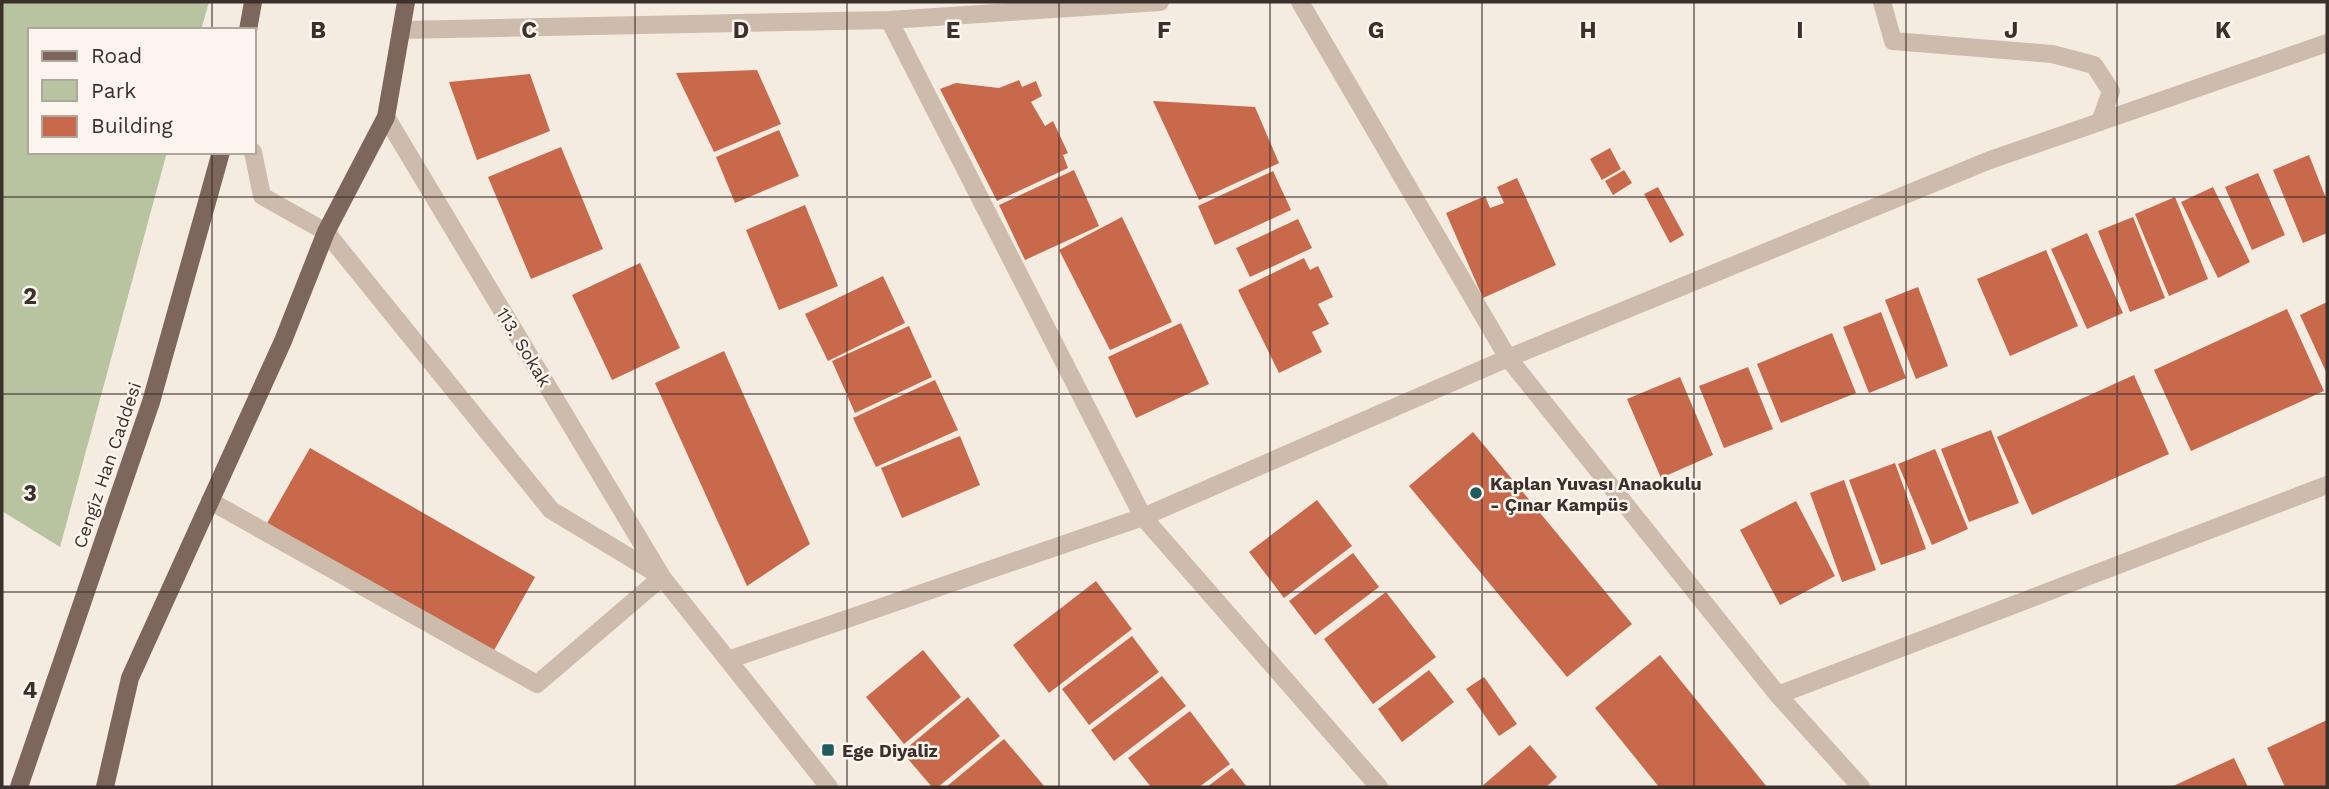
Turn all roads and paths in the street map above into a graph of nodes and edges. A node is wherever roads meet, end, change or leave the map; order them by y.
1 (253, 2) edge
2 (406, 2) edge
3 (1160, 2) edge
4 (1300, 2) edge
5 (1882, 2) edge
6 (889, 20) junction
7 (248, 28) edge
8 (401, 30) junction
9 (2327, 43) edge
10 (386, 117) junction
11 (2101, 122) junction
12 (220, 154) edge
13 (253, 154) edge
14 (326, 232) junction
15 (1508, 358) junction
16 (2327, 485) edge
17 (210, 501) junction
18 (1143, 517) junction
19 (662, 577) junction
20 (728, 660) junction
21 (1778, 695) junction
22 (19, 787) edge
23 (105, 787) edge
24 (828, 787) edge
25 (1379, 787) edge
26 (1861, 787) edge

1 - 7 main road
2 - 8 main road
3 - 6 street
4 - 15 street
5 - 11 street
6 - 8 street
6 - 18 street
8 - 10 main road
9 - 11 street
10 - 14 main road
10 - 19 street, 113. Sokak
11 - 15 street
12 - 22 main road, Cengiz Han Caddesi
13 - 14 street
14 - 17 main road
14 - 19 street, 113. Sokak
15 - 18 street
15 - 21 street
16 - 21 street
17 - 19 street
17 - 23 main road
18 - 20 street
18 - 25 street
19 - 20 street, 113. Sokak
20 - 24 street, 113. Sokak
21 - 26 street

